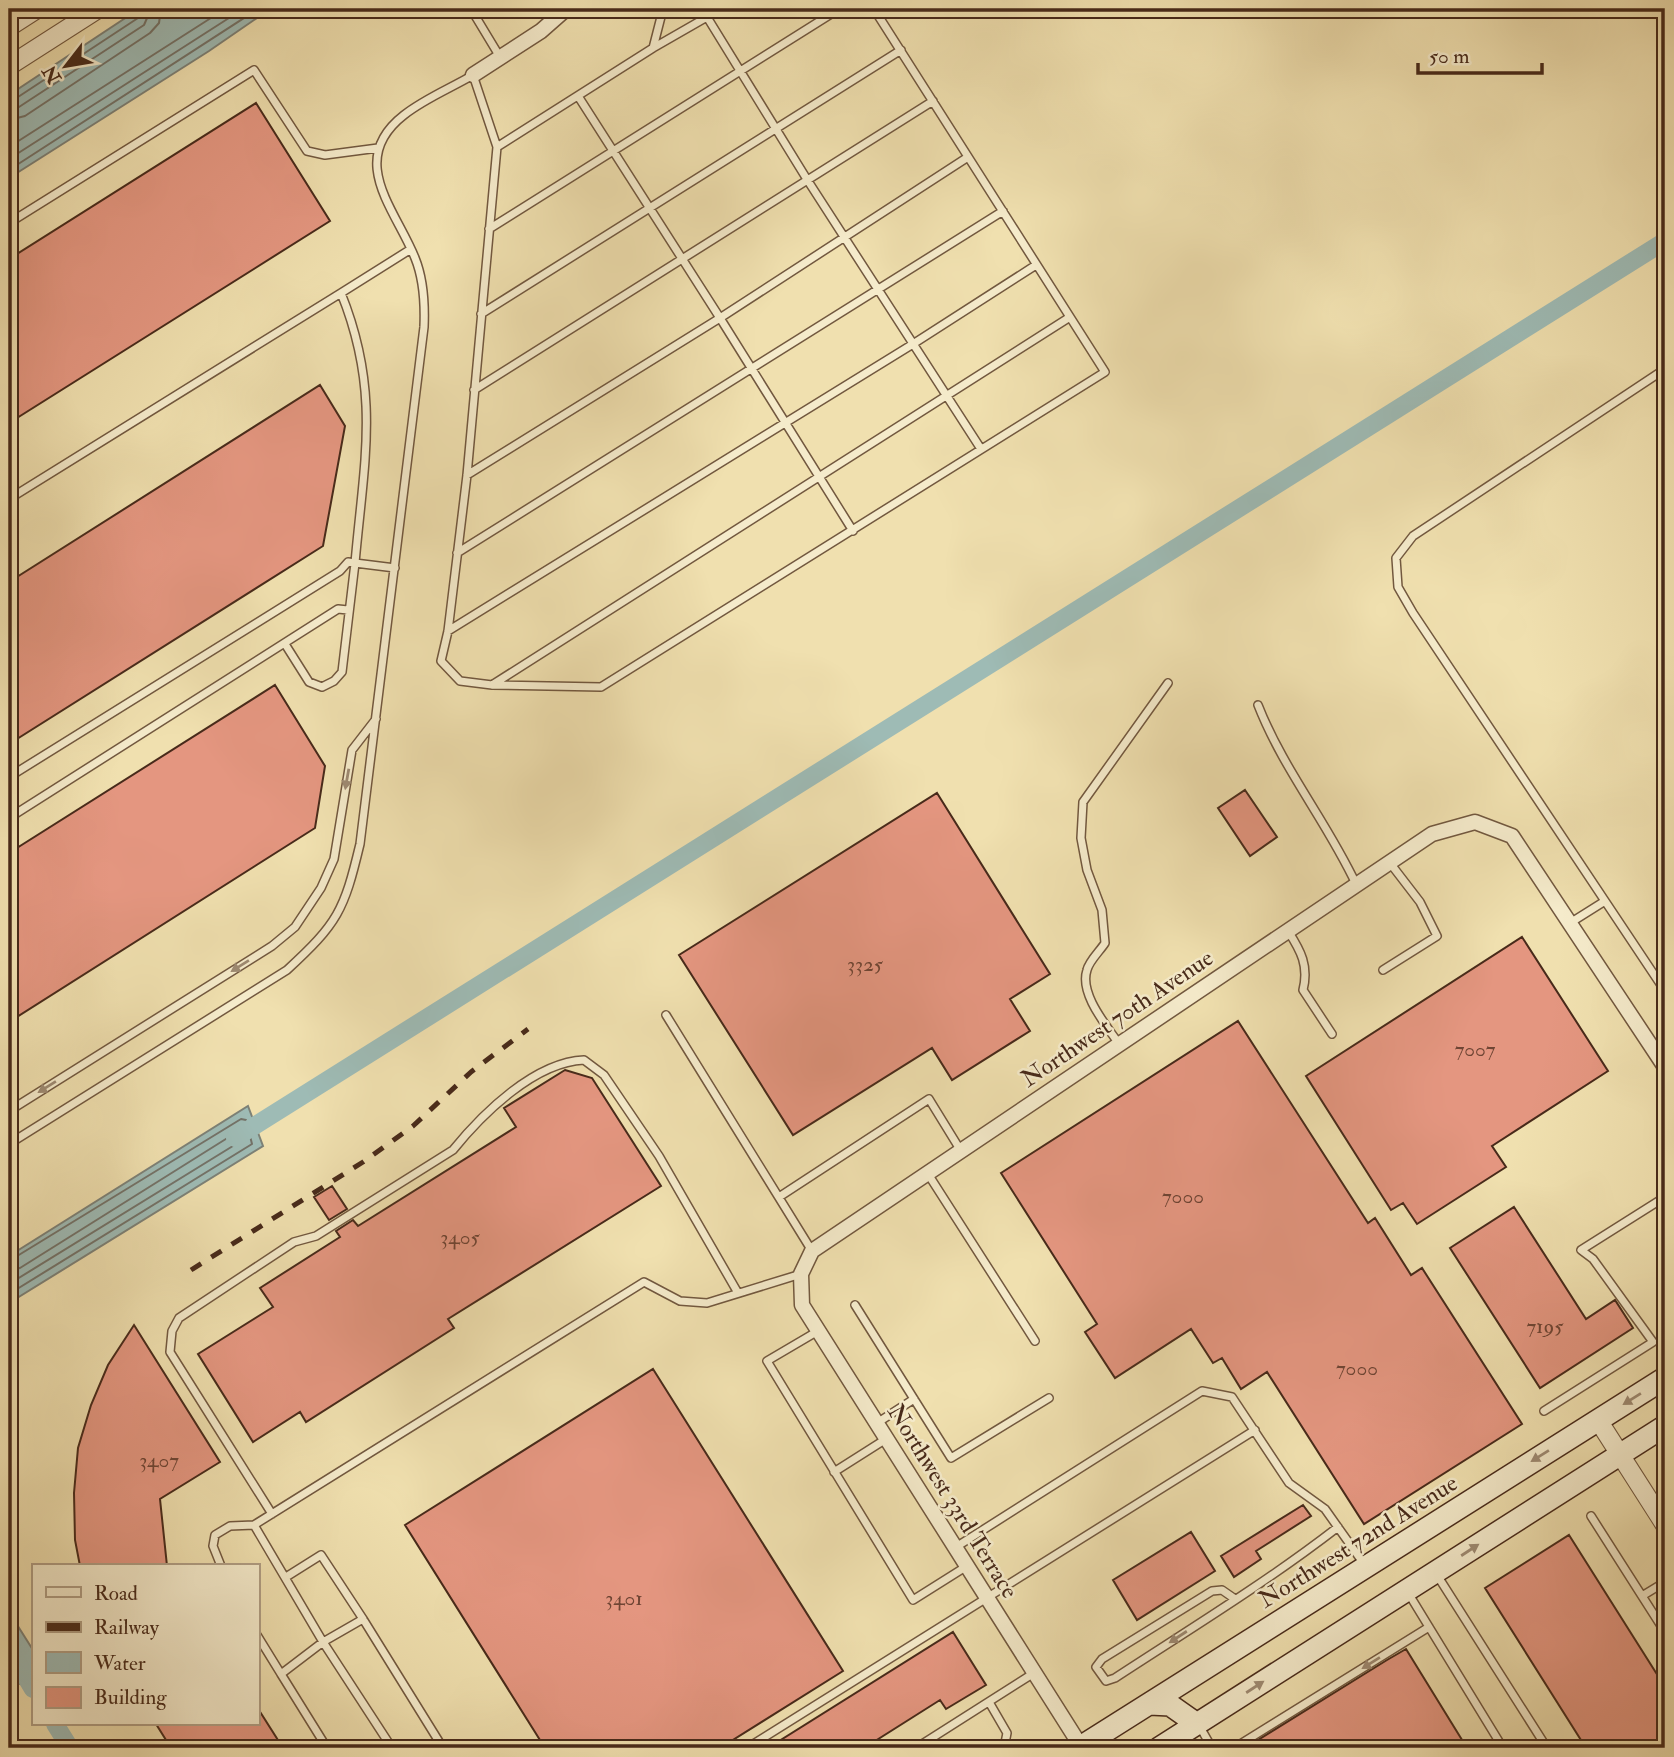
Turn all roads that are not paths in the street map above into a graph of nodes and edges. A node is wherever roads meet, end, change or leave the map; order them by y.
1 (37, 9) edge
2 (98, 9) edge
3 (471, 9) edge
4 (566, 9) edge
5 (663, 9) edge
6 (720, 9) edge
7 (839, 9) edge
8 (874, 9) edge
9 (707, 17) junction
10 (9, 27) edge
11 (653, 48) junction
12 (901, 50) junction
13 (500, 58) junction
14 (9, 66) edge
15 (741, 71) junction
16 (474, 75) junction
17 (578, 96) junction
18 (933, 102) junction
19 (776, 130) junction
20 (497, 147) junction
21 (379, 148) junction
22 (611, 149) junction
23 (968, 157) junction
24 (808, 181) junction
25 (650, 209) junction
26 (1003, 211) junction
27 (9, 223) edge
28 (489, 229) junction
29 (844, 237) junction
30 (411, 249) junction
31 (682, 260) junction
32 (1036, 265) junction
33 (877, 288) junction
34 (341, 293) junction
35 (481, 314) junction
36 (1070, 317) junction
37 (720, 318) junction
38 (914, 344) junction
39 (751, 369) junction
40 (1665, 369) edge
41 (474, 390) junction
42 (947, 395) junction
43 (785, 424) junction
44 (981, 449) junction
45 (467, 475) junction
46 (819, 476) junction
47 (9, 499) edge
48 (853, 531) junction
49 (457, 553) junction
50 (355, 563) junction
51 (395, 568) junction
52 (348, 610) junction
53 (448, 631) junction
54 (285, 644) junction
55 (1168, 683) dead end
56 (492, 685) junction
57 (1258, 705) dead end
58 (376, 719) junction
59 (9, 777) edge
60 (9, 818) edge
61 (1390, 863) junction
62 (1357, 885) junction
63 (1605, 901) junction
64 (1570, 923) junction
65 (1288, 931) junction
66 (1382, 970) dead end
67 (1665, 991) edge
68 (666, 1015) dead end
69 (1332, 1034) dead end
70 (1119, 1044) junction
71 (1665, 1067) edge
72 (9, 1111) edge
73 (9, 1144) edge
74 (961, 1151) junction
75 (928, 1173) junction
76 (779, 1197) junction
77 (1665, 1198) edge
78 (812, 1251) junction
79 (801, 1274) junction
80 (738, 1293) junction
81 (855, 1305) dead end
82 (818, 1331) junction
83 (1035, 1341) dead end
84 (1665, 1378) edge
85 (1049, 1398) dead end
86 (914, 1399) junction
87 (1544, 1411) dead end
88 (1598, 1420) junction
89 (876, 1423) junction
90 (1665, 1426) edge
91 (1255, 1430) junction
92 (886, 1439) junction
93 (1620, 1454) junction
94 (834, 1472) junction
95 (272, 1514) junction
96 (1591, 1516) dead end
97 (254, 1525) junction
98 (1665, 1525) edge
99 (1338, 1527) junction
100 (955, 1548) junction
101 (220, 1564) edge
102 (967, 1566) junction
103 (1366, 1567) junction
104 (1435, 1572) junction
105 (285, 1577) junction
106 (1665, 1582) edge
107 (1407, 1591) junction
108 (1642, 1596) junction
109 (987, 1597) junction
110 (1235, 1599) junction
111 (363, 1619) junction
112 (1429, 1627) junction
113 (1665, 1632) edge
114 (259, 1638) edge
115 (323, 1642) junction
116 (1034, 1673) junction
117 (281, 1674) junction
118 (989, 1702) junction
119 (1150, 1704) junction
120 (1197, 1724) junction
121 (9, 1736) edge
122 (16, 1748) edge
123 (327, 1748) edge
124 (392, 1748) edge
125 (443, 1748) edge
126 (747, 1748) edge
127 (916, 1748) edge
128 (996, 1748) edge
129 (1081, 1748) edge
130 (1159, 1748) edge
131 (1212, 1748) edge
132 (1234, 1748) edge
133 (1503, 1748) edge
134 (1547, 1748) edge

1 - 10 street
2 - 14 street
3 - 13 lane
4 - 13 street
5 - 11 lane
6 - 9 lane
7 - 15 lane
8 - 12 lane
9 - 11 lane
9 - 15 lane
11 - 17 lane
12 - 18 lane
12 - 19 lane
13 - 16 street
15 - 19 lane
15 - 22 lane
16 - 20 lane
16 - 21 lane
17 - 20 lane
17 - 22 lane
18 - 23 lane
18 - 24 lane
19 - 24 lane
19 - 25 lane
20 - 28 lane
21 - 27 lane
21 - 30 lane
22 - 25 lane
22 - 28 lane
23 - 26 lane
23 - 29 lane
24 - 29 lane
24 - 31 lane
25 - 31 lane
25 - 35 lane
26 - 32 lane
26 - 33 lane
28 - 35 lane
29 - 33 lane
29 - 37 lane
30 - 34 lane
30 - 51 lane
31 - 37 lane
31 - 41 lane
32 - 36 lane
32 - 38 lane
33 - 38 lane
33 - 39 lane
34 - 47 lane
34 - 50 lane
35 - 41 lane
36 - 42 lane
36 - 44 lane
37 - 39 lane
37 - 45 lane
38 - 42 lane
38 - 43 lane
39 - 43 lane
39 - 49 lane
40 - 63 lane
41 - 45 lane
42 - 44 lane
42 - 46 lane
43 - 46 lane
43 - 53 lane
44 - 48 lane
45 - 49 lane
46 - 48 lane
46 - 56 lane
48 - 56 lane
49 - 53 lane
50 - 51 lane
50 - 52 lane
50 - 59 lane
51 - 58 lane
52 - 54 lane
52 - 54 lane
53 - 56 lane
54 - 60 lane
55 - 70 lane
57 - 62 lane
58 -> 72 lane
58 - 73 lane
61 - 62 street, Northwest 70th Avenue
61 - 64 street, Northwest 70th Avenue
61 - 66 lane
62 - 65 street, Northwest 70th Avenue
63 - 64 lane
63 - 67 lane
64 - 71 street
65 - 69 lane
65 - 70 street, Northwest 70th Avenue
68 - 76 lane
70 - 74 street, Northwest 70th Avenue
74 - 75 street, Northwest 70th Avenue
74 - 76 lane
75 - 78 street, Northwest 70th Avenue
75 - 83 lane
76 - 78 lane
77 - 87 lane
78 - 79 street
79 - 80 lane
79 - 82 street, Northwest 33rd Terrace
80 - 95 lane
80 - 95 lane
81 - 86 lane
82 - 89 street, Northwest 33rd Terrace
82 - 94 lane
84 -> 88 main road, Northwest 72nd Avenue
85 - 86 lane
86 - 89 lane
88 - 93 street
88 -> 103 main road, Northwest 72nd Avenue
89 - 92 street, Northwest 33rd Terrace
90 - 93 main road
91 - 99 lane
91 - 100 lane
91 - 109 lane
92 - 94 lane
92 - 100 street, Northwest 33rd Terrace
93 - 98 street
104 -> 93 main road
94 - 102 lane
95 - 97 lane
96 - 108 lane
97 - 101 lane
97 - 105 lane
99 - 103 lane
99 - 110 lane
100 - 102 street, Northwest 33rd Terrace
102 - 109 street, Northwest 33rd Terrace
103 - 119 main road, Northwest 72nd Avenue
104 - 107 main road
104 - 134 lane
105 - 111 lane
105 - 115 lane
106 - 108 lane
107 - 112 lane
120 -> 107 main road
108 - 113 lane
109 - 116 street, Northwest 33rd Terrace
109 - 126 lane
110 -> 110 lane
111 - 115 lane
111 - 125 lane
112 -> 132 lane
112 - 133 lane
114 - 117 lane
115 - 117 lane
115 - 124 lane
116 - 118 lane
116 - 129 street, Northwest 33rd Terrace
117 - 123 lane
118 - 127 lane
118 - 128 lane
119 - 120 main road
119 - 129 main road, Northwest 72nd Avenue
120 - 130 main road
120 - 131 lane
121 - 122 lane

